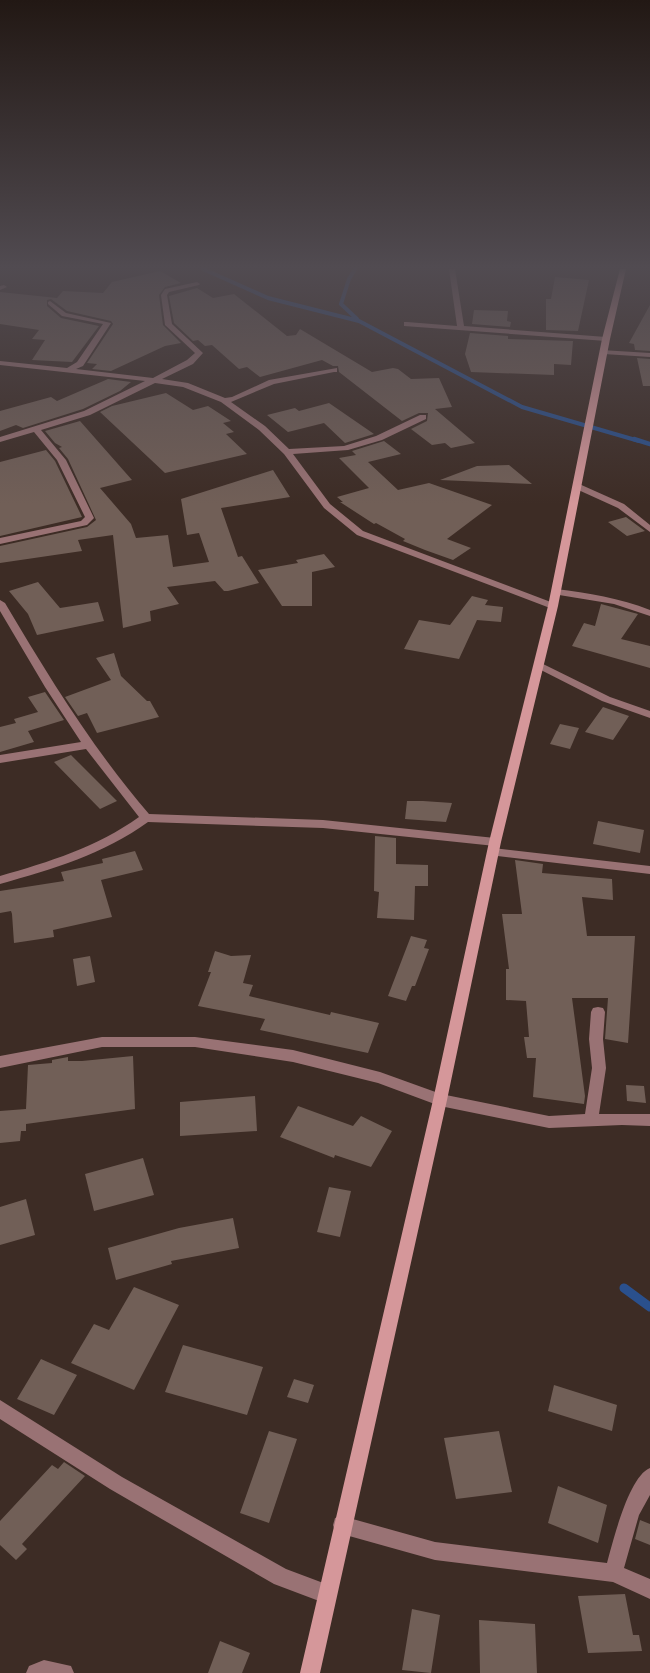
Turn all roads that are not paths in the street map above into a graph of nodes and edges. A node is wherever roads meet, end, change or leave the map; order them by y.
1 (91, 347) edge
2 (193, 347) edge
3 (605, 347) edge
4 (610, 347) edge
5 (650, 355) edge
6 (0, 363) edge
7 (67, 370) junction
8 (334, 370) dead end
9 (151, 380) junction
10 (224, 400) junction
11 (423, 417) dead end
12 (36, 429) junction
13 (0, 440) edge
14 (287, 452) junction
15 (577, 486) junction
16 (650, 529) edge
17 (0, 541) edge
18 (556, 592) junction
19 (0, 603) edge
20 (553, 606) junction
21 (650, 613) edge
22 (539, 665) junction
23 (650, 715) edge
24 (86, 744) junction
25 (0, 759) edge
26 (146, 818) junction
27 (494, 847) junction
28 (650, 870) edge
29 (0, 880) edge
30 (598, 1012) dead end
31 (0, 1062) edge
32 (440, 1100) junction
33 (591, 1120) junction
34 (650, 1120) edge
35 (0, 1409) edge
36 (650, 1477) edge
37 (342, 1525) junction
38 (614, 1572) junction
39 (650, 1589) edge
40 (327, 1594) junction
41 (36, 1673) edge
42 (64, 1673) edge
43 (310, 1673) edge

1 - 7 street
2 - 9 street
3 - 15 main road
4 - 5 street
6 - 7 street
7 - 9 street
8 - 10 street
9 - 10 street
9 - 12 street
10 - 14 street
11 - 14 street
12 - 13 street
12 - 17 street
14 - 20 street
15 - 16 street
15 - 18 main road
18 - 20 main road
18 - 21 street
19 - 24 street
20 - 22 main road
22 - 23 street
22 - 27 main road
24 - 25 street
24 - 26 street
26 - 27 street
26 - 29 street
27 - 28 street
27 - 32 main road
30 - 33 street
31 - 32 street
32 - 33 street
32 - 37 main road
33 - 34 street
35 - 40 street
36 - 38 street
37 - 38 street
37 - 40 main road
38 - 39 street
40 - 43 main road
41 - 42 street

